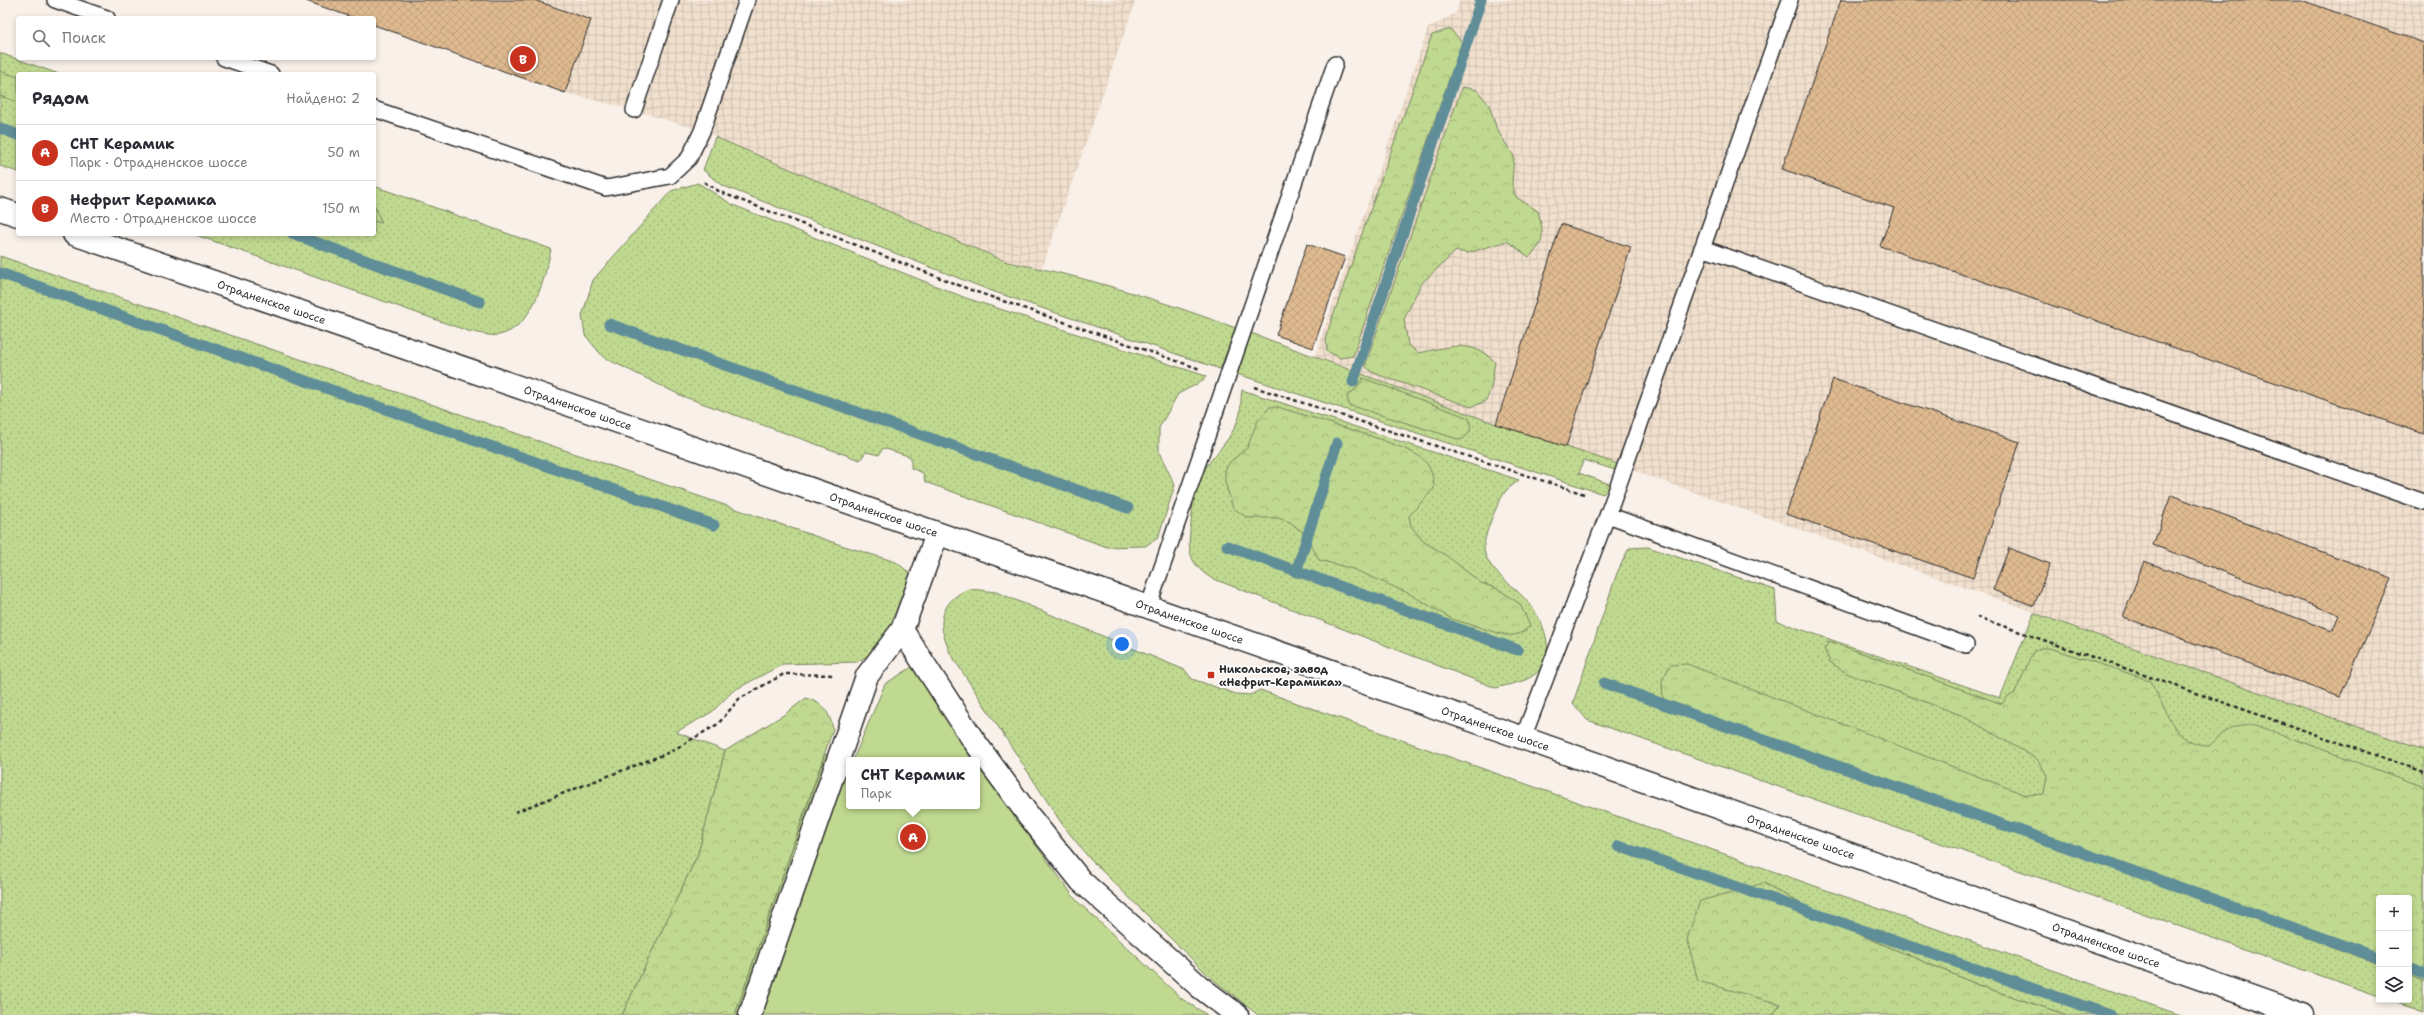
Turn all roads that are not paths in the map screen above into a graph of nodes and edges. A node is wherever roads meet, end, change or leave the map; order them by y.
1 (55, 0) edge
2 (671, 0) edge
3 (747, 0) edge
4 (1790, 0) edge
5 (101, 16) edge
6 (230, 60) edge
7 (1335, 64) dead end
8 (265, 72) edge
9 (376, 110) edge
10 (634, 110) dead end
11 (0, 208) edge
12 (16, 214) edge
13 (80, 236) edge
14 (1702, 248) junction
15 (2424, 502) edge
16 (1610, 509) junction
17 (937, 534) junction
18 (1148, 608) junction
19 (902, 630) junction
20 (1966, 644) dead end
21 (1523, 738) junction
22 (750, 1015) edge
23 (1236, 1015) edge
24 (2303, 1015) edge

1 - 5 lane
2 - 10 lane
3 - 9 lane
4 - 14 lane
6 - 8 lane
7 - 18 lane
11 - 12 main road
13 - 17 main road, Отрадненское шоссе
14 - 15 lane
14 - 16 lane
16 - 20 lane
16 - 21 lane
17 - 18 main road, Отрадненское шоссе
17 - 19 main road
18 - 21 main road, Отрадненское шоссе
19 - 22 main road
19 - 23 main road
21 - 24 main road, Отрадненское шоссе

